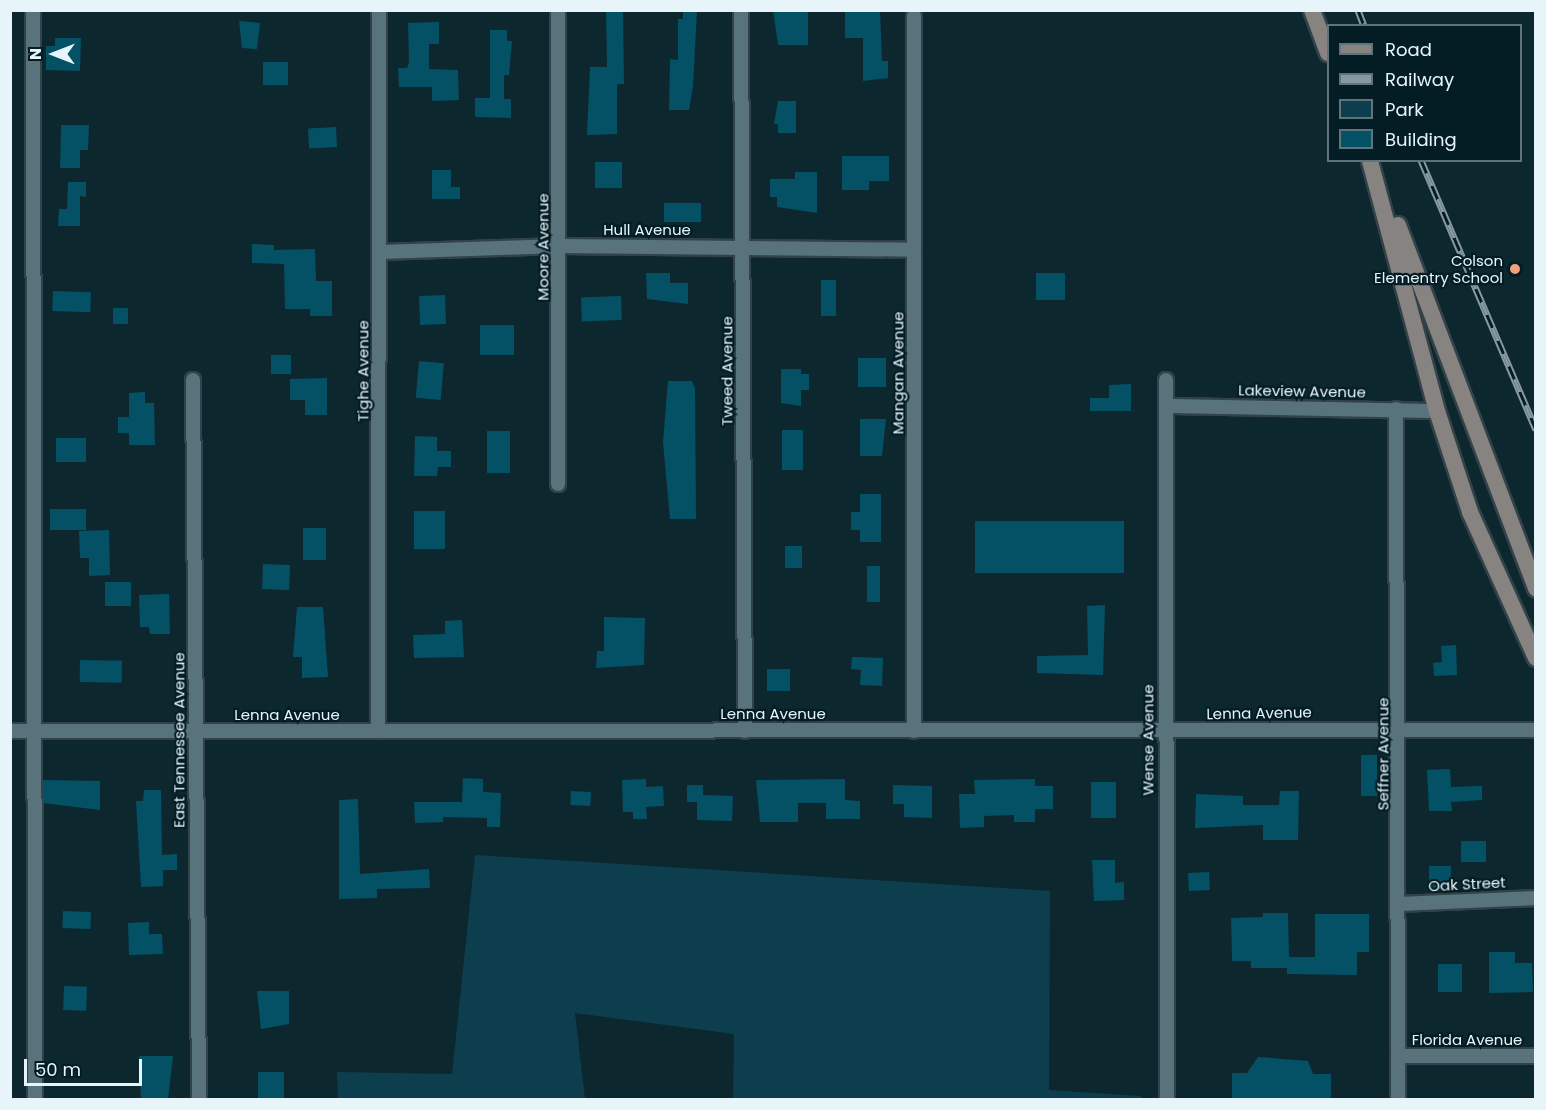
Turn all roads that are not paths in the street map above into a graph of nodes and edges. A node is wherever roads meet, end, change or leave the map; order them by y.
1 (33, 10) edge
2 (379, 10) edge
3 (558, 10) edge
4 (741, 10) edge
5 (1312, 10) edge
6 (914, 16) dead end
7 (1327, 48) edge
8 (1370, 162) edge
9 (1370, 162) edge
10 (560, 246) junction
11 (743, 246) junction
12 (914, 250) junction
13 (380, 252) junction
14 (194, 380) dead end
15 (1166, 380) dead end
16 (1166, 406) junction
17 (1396, 409) junction
18 (1437, 411) junction
19 (558, 484) dead end
20 (1536, 589) edge
21 (1536, 658) edge
22 (1399, 728) junction
23 (1536, 729) edge
24 (1164, 730) junction
25 (10, 731) edge
26 (34, 731) junction
27 (196, 731) junction
28 (378, 731) junction
29 (746, 731) junction
30 (914, 731) junction
31 (1536, 898) edge
32 (1400, 904) junction
33 (1398, 1056) junction
34 (1536, 1056) edge
35 (35, 1100) edge
36 (199, 1100) edge
37 (1167, 1100) edge
38 (1398, 1100) edge

1 - 26 street
2 - 13 street, Tighe Avenue
3 - 10 street, Moore Avenue
4 - 11 street, Tweed Avenue
5 - 7 main road
6 - 12 street, Mangan Avenue
8 - 18 main road
9 - 20 main road
10 - 11 street, Hull Avenue
10 - 13 street, Hull Avenue
10 - 19 street, Moore Avenue
11 - 12 street, Hull Avenue
11 - 29 street, Tweed Avenue
12 - 30 street, Mangan Avenue
13 - 28 street, Tighe Avenue
14 - 27 street, East Tennessee Avenue
15 - 16 street, Wense Avenue
16 - 17 street, Lakeview Avenue
16 - 24 street, Wense Avenue
17 - 18 street, Lakeview Avenue
17 - 22 street, Seffner Avenue
18 - 21 main road
22 - 23 street, Lenna Avenue
22 - 24 street, Lenna Avenue
22 - 32 street, Seffner Avenue
24 - 30 street, Lenna Avenue
24 - 37 street, Wense Avenue
25 - 26 street, Lenna Avenue
26 - 27 street, Lenna Avenue
26 - 35 street
27 - 28 street, Lenna Avenue
27 - 36 street, East Tennessee Avenue
28 - 29 street, Lenna Avenue
29 - 30 street, Lenna Avenue
31 - 32 street, Oak Street
32 - 33 street, Seffner Avenue
33 - 34 street, Florida Avenue
33 - 38 street, Seffner Avenue

